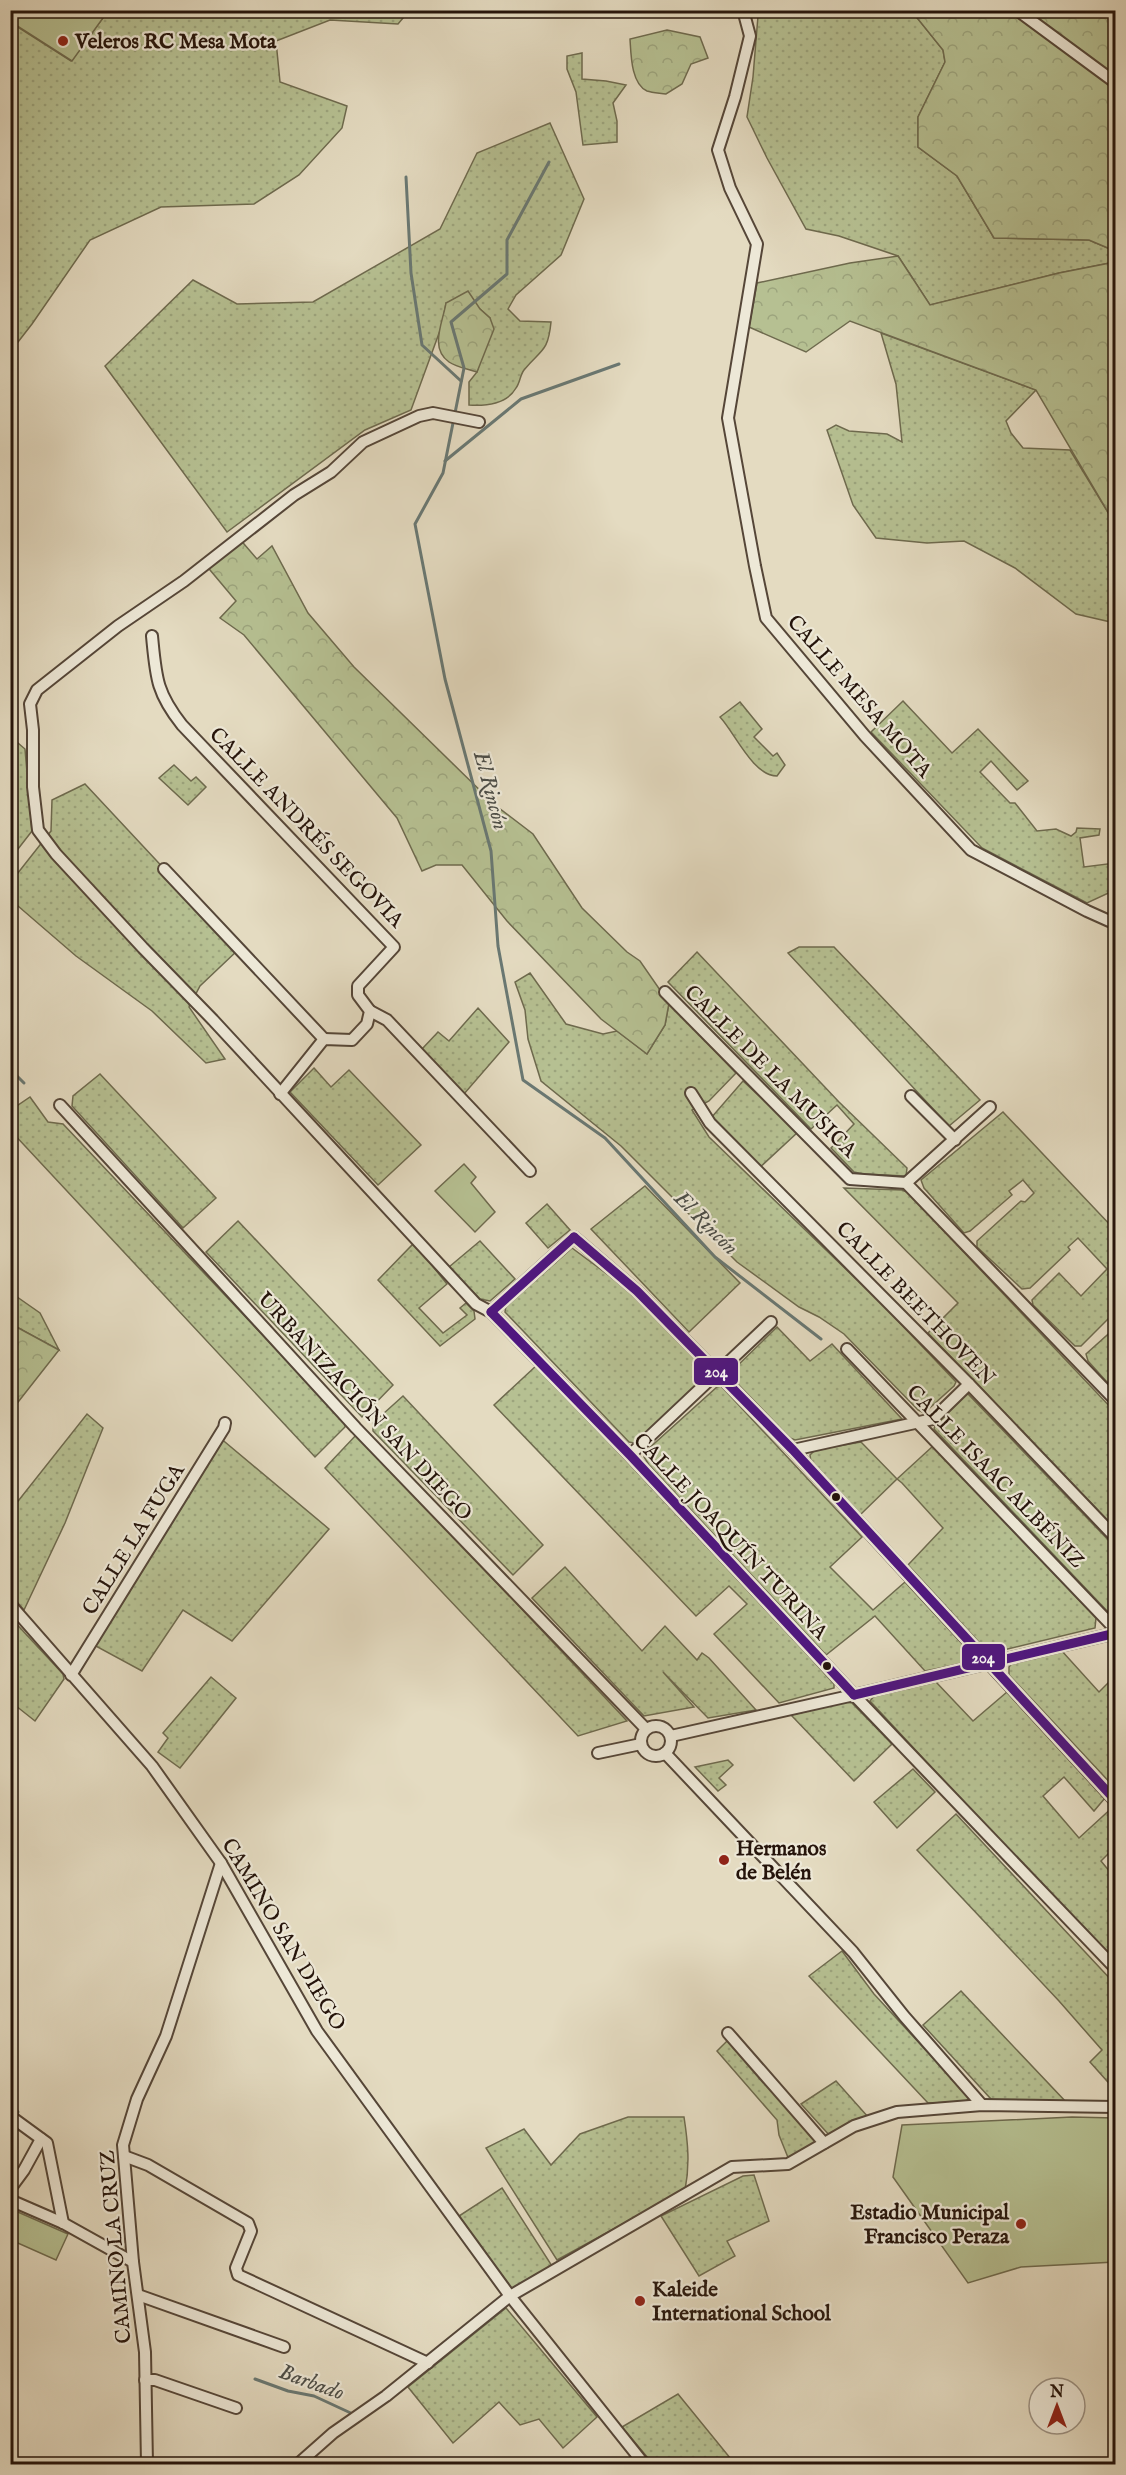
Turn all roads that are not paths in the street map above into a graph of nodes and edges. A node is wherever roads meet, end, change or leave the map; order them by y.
1 (743, 10) edge
2 (1017, 10) edge
3 (1116, 83) edge
4 (479, 422) dead end
5 (152, 636) dead end
6 (164, 869) dead end
7 (1116, 924) edge
8 (665, 992) dead end
9 (370, 1011) junction
10 (324, 1039) junction
11 (691, 1093) dead end
12 (280, 1094) junction
13 (911, 1096) dead end
14 (60, 1105) dead end
15 (990, 1107) dead end
16 (956, 1140) junction
17 (531, 1171) dead end
18 (906, 1183) junction
19 (491, 1312) junction
20 (771, 1322) dead end
21 (847, 1349) dead end
22 (719, 1374) junction
23 (969, 1384) junction
24 (1116, 1401) edge
25 (225, 1423) dead end
26 (920, 1423) junction
27 (793, 1450) junction
28 (630, 1455) junction
29 (1116, 1538) edge
30 (10, 1604) edge
31 (1116, 1631) edge
32 (988, 1663) junction
33 (71, 1675) junction
34 (854, 1695) junction
35 (646, 1729) junction
36 (671, 1736) junction
37 (641, 1744) junction
38 (598, 1753) dead end
39 (665, 1753) junction
40 (1116, 1802) edge
41 (221, 1863) junction
42 (1116, 1969) edge
43 (728, 2033) dead end
44 (982, 2105) junction
45 (1116, 2107) edge
46 (10, 2116) edge
47 (41, 2139) junction
48 (824, 2144) junction
49 (124, 2156) junction
50 (10, 2189) edge
51 (10, 2200) edge
52 (63, 2223) junction
53 (133, 2262) junction
54 (138, 2295) junction
55 (510, 2296) junction
56 (284, 2347) dead end
57 (428, 2363) junction
58 (145, 2380) junction
59 (236, 2408) dead end
60 (147, 2464) edge
61 (298, 2464) edge
62 (644, 2464) edge

1 - 7 street, CALLE MESA MOTA
2 - 3 street
4 - 12 street, CALLE JOAQUÍN TURINA
5 - 9 street, CALLE ANDRÉS SEGOVIA
6 - 10 street
8 - 18 street, CALLE DE LA MUSICA
9 - 10 street
9 - 17 street
10 - 12 street
11 - 23 street, CALLE BEETHOVEN
12 - 19 street, CALLE JOAQUÍN TURINA
13 - 16 street
14 - 35 street, URBANIZACIÓN SAN DIEGO
15 - 16 street
16 - 18 street
18 - 24 street
19 - 22 street
19 - 28 street, CALLE JOAQUÍN TURINA
20 - 22 street
21 - 26 street, CALLE ISAAC ALBÉNIZ
22 - 27 street
22 - 28 street
23 - 26 street
23 - 29 street, CALLE BEETHOVEN
25 - 33 street, CALLE LA FUGA
26 - 27 street
26 - 31 street, CALLE ISAAC ALBÉNIZ
27 - 32 street
28 - 34 street, CALLE JOAQUÍN TURINA
30 - 33 street, CAMINO SAN DIEGO
31 - 32 street
32 - 34 street
32 - 40 street
33 - 41 street, CAMINO SAN DIEGO
34 - 36 street
34 - 42 street, CALLE JOAQUÍN TURINA
35 - 36 street
35 - 37 street
36 - 39 street
37 - 38 street
37 - 39 street
39 - 44 street
41 - 49 street, CAMINO LA CRUZ
41 - 55 street, CAMINO SAN DIEGO
43 - 48 street
44 - 45 street
44 - 48 street
46 - 47 street
47 - 50 street
47 - 52 street
48 - 55 street
49 - 53 street, CAMINO LA CRUZ
49 - 57 street
51 - 52 street
52 - 53 street
53 - 54 street, CAMINO LA CRUZ
54 - 56 street
54 - 58 street, CAMINO LA CRUZ
55 - 57 street
55 - 62 street, CAMINO SAN DIEGO
57 - 61 street
58 - 59 street
58 - 60 street, CAMINO LA CRUZ

